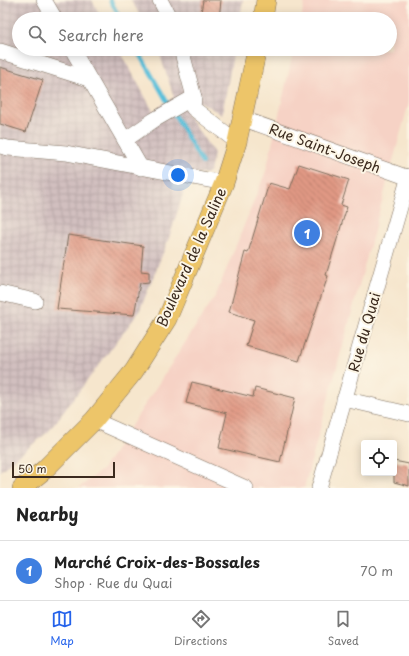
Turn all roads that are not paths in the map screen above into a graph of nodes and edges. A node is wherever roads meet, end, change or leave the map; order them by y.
1 (44, 0) edge
2 (160, 0) edge
3 (266, 0) edge
4 (51, 12) edge
5 (166, 12) edge
6 (264, 12) edge
7 (0, 51) edge
8 (12, 55) edge
9 (16, 56) edge
10 (76, 56) edge
11 (183, 56) edge
12 (255, 56) edge
13 (89, 78) junction
14 (194, 97) junction
15 (241, 118) junction
16 (125, 140) junction
17 (237, 142) junction
18 (0, 146) edge
19 (141, 168) junction
20 (409, 177) edge
21 (224, 183) junction
22 (0, 293) edge
23 (35, 301) dead end
24 (344, 399) junction
25 (409, 414) edge
26 (94, 420) junction
27 (22, 488) edge
28 (246, 488) edge
29 (319, 488) edge

1 - 4 street
2 - 5 street
3 - 6 main road
7 - 8 street
9 - 13 street
10 - 13 street
11 - 14 street
12 - 15 main road, Boulevard de la Saline
13 - 16 street
14 - 16 street
14 - 17 street
15 - 17 main road, Boulevard de la Saline
15 - 20 street, Rue Saint-Joseph
16 - 19 street
17 - 21 main road, Boulevard de la Saline
18 - 19 street
19 - 21 street
20 - 24 street, Rue du Quai
21 - 26 main road, Boulevard de la Saline
22 - 23 street
24 - 25 street
24 - 29 street, Rue du Quai
26 - 27 main road, Boulevard de la Saline
26 - 28 street

